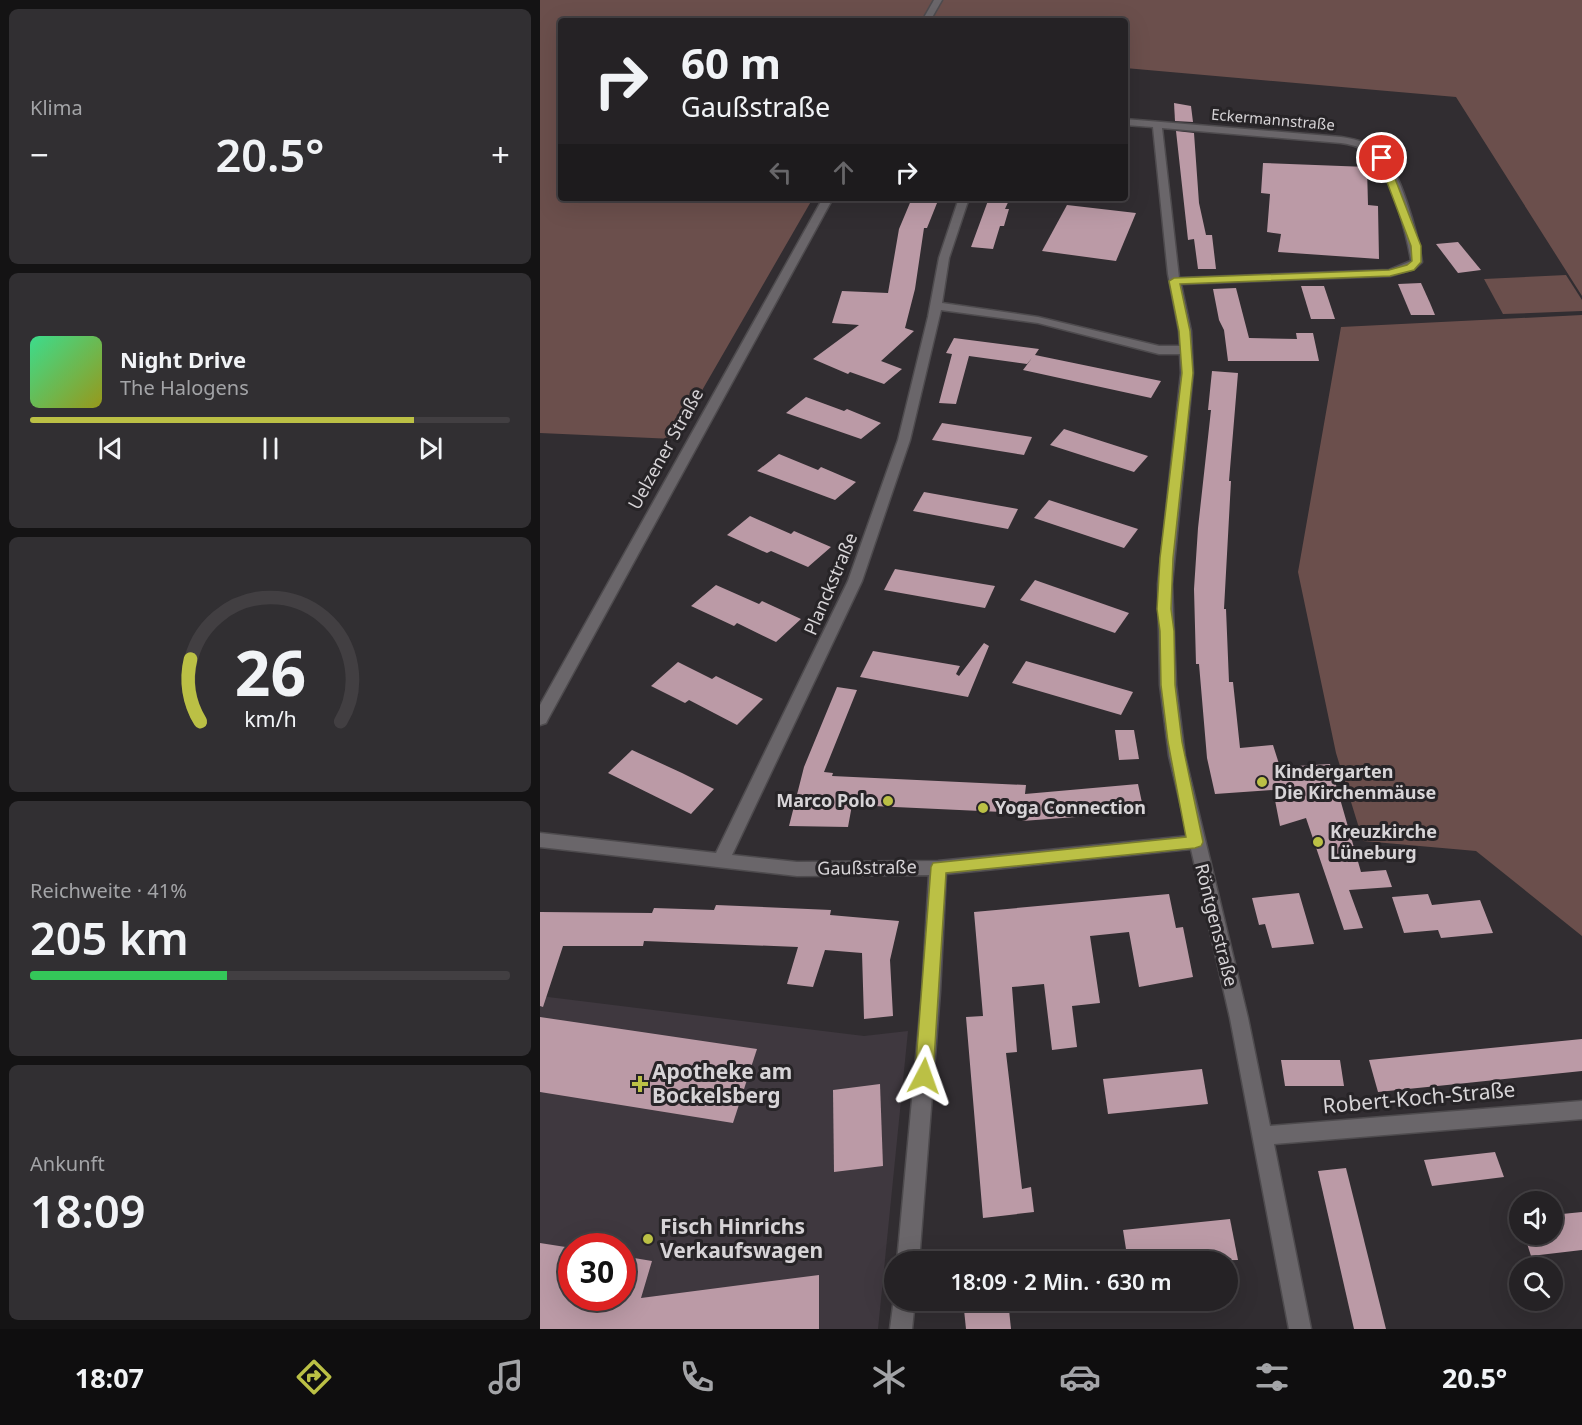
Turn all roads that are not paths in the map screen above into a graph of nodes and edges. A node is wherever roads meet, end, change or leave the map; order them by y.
1 (938, 0) edge
2 (928, 18) edge
3 (1128, 122) edge
4 (1157, 125) junction
5 (826, 201) edge
6 (963, 201) edge
7 (1174, 281) junction
8 (936, 306) junction
9 (1187, 351) junction
10 (540, 719) edge
11 (540, 840) edge
12 (1195, 842) junction
13 (721, 861) junction
14 (938, 867) junction
15 (1582, 1110) edge
16 (1261, 1136) junction
17 (909, 1251) edge
18 (903, 1311) edge
19 (902, 1329) edge
20 (1300, 1329) edge

1 - 2 street
3 - 4 street, Eckermannstraße
4 - 7 street, Röntgenstraße
4 - 7 street, Eckermannstraße
5 - 10 street, Uelzener Straße
6 - 8 street, Planckstraße
7 - 9 street, Röntgenstraße
8 - 9 street
8 - 13 street, Planckstraße
9 - 12 street, Röntgenstraße
11 - 13 street, Gaußstraße
12 - 14 street, Gaußstraße
12 - 16 street, Röntgenstraße
13 - 14 street, Gaußstraße
14 - 17 street
15 - 16 street, Robert-Koch-Straße
16 - 20 street, Röntgenstraße
18 - 19 street

